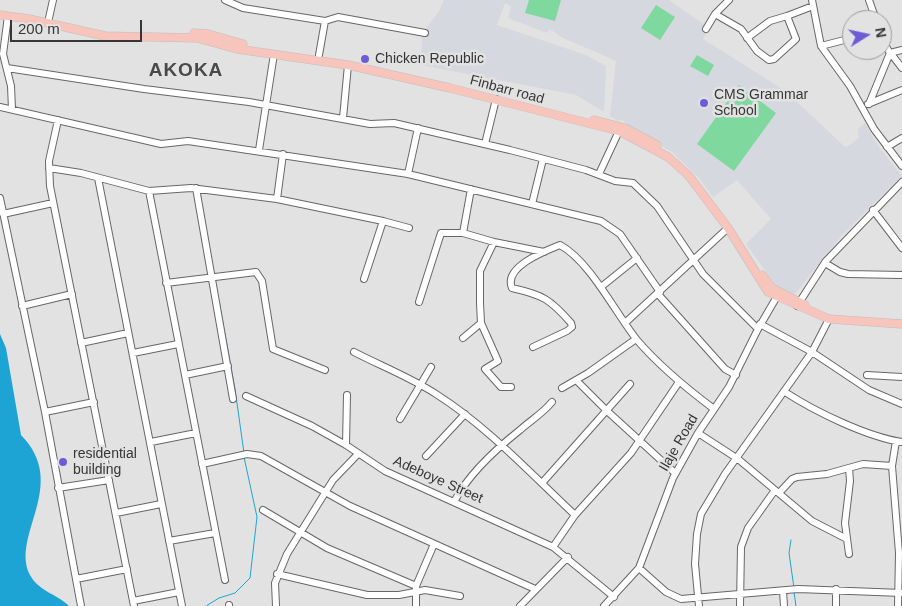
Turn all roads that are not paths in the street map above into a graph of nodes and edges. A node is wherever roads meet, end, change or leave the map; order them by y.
1 (53, 0) edge
2 (225, 0) edge
3 (729, 0) edge
4 (812, 3) edge
5 (0, 10) edge
6 (715, 14) junction
7 (4, 16) edge
8 (787, 16) junction
9 (48, 18) junction
10 (325, 21) junction
11 (706, 29) dead end
12 (425, 33) dead end
13 (747, 38) junction
14 (842, 41) edge
15 (821, 46) junction
16 (274, 54) junction
17 (319, 55) junction
18 (892, 56) edge
19 (887, 60) edge
20 (348, 65) junction
21 (7, 68) junction
22 (902, 68) edge
23 (384, 70) junction
24 (902, 90) edge
25 (496, 99) junction
26 (266, 104) junction
27 (865, 105) junction
28 (0, 107) edge
29 (12, 109) junction
30 (343, 118) junction
31 (58, 120) junction
32 (418, 128) junction
33 (619, 131) junction
34 (902, 138) edge
35 (485, 144) junction
36 (887, 147) junction
37 (260, 150) junction
38 (283, 154) junction
39 (543, 159) junction
40 (902, 166) edge
41 (49, 168) junction
42 (408, 174) junction
43 (599, 174) junction
44 (98, 178) junction
45 (902, 182) edge
46 (196, 188) junction
47 (471, 189) junction
48 (149, 191) junction
49 (0, 198) edge
50 (277, 199) junction
51 (53, 203) junction
52 (532, 204) junction
53 (873, 210) junction
54 (2, 214) junction
55 (383, 221) junction
56 (409, 228) dead end
57 (728, 228) junction
58 (463, 233) junction
59 (494, 242) junction
60 (902, 248) edge
61 (544, 252) junction
62 (637, 258) junction
63 (692, 260) junction
64 (825, 263) junction
65 (902, 275) edge
66 (213, 276) junction
67 (364, 279) dead end
68 (166, 283) junction
69 (601, 287) junction
70 (659, 293) junction
71 (72, 294) junction
72 (778, 295) junction
73 (419, 302) dead end
74 (798, 304) junction
75 (22, 306) junction
76 (829, 320) junction
77 (902, 320) edge
78 (481, 323) junction
79 (624, 323) junction
80 (902, 324) edge
81 (759, 326) junction
82 (128, 333) junction
83 (463, 338) dead end
84 (636, 339) junction
85 (81, 343) junction
86 (178, 344) junction
87 (533, 347) dead end
88 (354, 352) dead end
89 (812, 352) junction
90 (132, 353) junction
91 (228, 366) junction
92 (431, 367) dead end
93 (325, 370) dead end
94 (185, 375) junction
95 (736, 375) junction
96 (867, 375) dead end
97 (902, 378) edge
98 (576, 380) junction
99 (679, 382) junction
100 (421, 384) junction
101 (630, 384) dead end
102 (511, 386) dead end
103 (562, 388) dead end
104 (784, 392) junction
105 (347, 395) dead end
106 (246, 396) dead end
107 (233, 399) dead end
108 (94, 402) junction
109 (552, 402) dead end
110 (902, 404) edge
111 (714, 409) junction
112 (606, 410) junction
113 (45, 412) junction
114 (465, 414) junction
115 (400, 419) dead end
116 (196, 434) junction
117 (698, 434) junction
118 (899, 441) edge
119 (151, 442) junction
120 (640, 442) junction
121 (346, 445) junction
122 (503, 446) junction
123 (358, 454) junction
124 (426, 456) dead end
125 (738, 459) junction
126 (202, 464) junction
127 (892, 466) junction
128 (849, 468) junction
129 (675, 473) junction
130 (109, 480) junction
131 (542, 483) junction
132 (58, 488) junction
133 (326, 491) junction
134 (777, 492) junction
135 (454, 502) junction
136 (161, 504) junction
137 (263, 510) dead end
138 (116, 513) junction
139 (575, 514) junction
140 (301, 531) junction
141 (215, 532) junction
142 (846, 539) junction
143 (169, 541) junction
144 (434, 544) junction
145 (553, 547) junction
146 (849, 554) dead end
147 (568, 557) junction
148 (639, 568) junction
149 (127, 569) junction
150 (277, 574) junction
151 (76, 579) junction
152 (225, 580) dead end
153 (416, 589) junction
154 (535, 589) junction
155 (836, 589) junction
156 (785, 590) junction
157 (179, 592) junction
158 (740, 593) junction
159 (900, 593) edge
160 (460, 596) dead end
161 (700, 596) junction
162 (614, 597) junction
163 (683, 599) junction
164 (134, 604) edge
165 (81, 606) edge
166 (182, 606) edge
167 (276, 606) edge
168 (416, 606) edge
169 (520, 606) edge
170 (604, 606) edge
171 (678, 606) edge
172 (699, 606) edge
173 (740, 606) edge
174 (784, 606) edge
175 (836, 606) edge
176 (898, 606) edge

1 - 9 street
2 - 10 street
3 - 6 street
4 - 8 street
4 - 15 street
5 - 9 main road, Finbarr road
6 - 11 street
6 - 13 street
7 - 16 main road, Finbarr road
7 - 21 street
8 - 13 street
8 - 13 street
9 - 17 main road, Finbarr road
10 - 12 street
10 - 17 street
14 - 15 street
15 - 27 street
16 - 20 main road, Finbarr road
16 - 26 street
17 - 23 main road, Finbarr road
18 - 22 street
19 - 27 street
20 - 23 main road, Finbarr road
20 - 30 street
21 - 26 street
21 - 29 street
23 - 25 main road, Finbarr road
23 - 72 main road, Finbarr road
24 - 27 street
25 - 33 main road, Finbarr road
25 - 35 street
26 - 30 street
26 - 37 street
27 - 36 street
28 - 29 street
29 - 31 street
30 - 32 street
31 - 37 street
31 - 41 street
32 - 35 street
32 - 42 street
33 - 43 street
33 - 57 main road, Finbarr road
34 - 36 street
35 - 39 street
36 - 40 street
37 - 38 street
38 - 42 street
38 - 50 street
39 - 43 street
39 - 52 street
41 - 44 street
41 - 51 street
42 - 47 street
43 - 63 street
44 - 48 street
44 - 82 street
45 - 53 street
46 - 48 street
46 - 50 street
46 - 66 street
47 - 52 street
47 - 58 street
48 - 68 street
49 - 54 street
50 - 55 street
51 - 54 street
51 - 71 street
52 - 62 street
53 - 60 street
53 - 64 street
54 - 75 street
55 - 56 street
55 - 67 street
57 - 63 street
57 - 72 main road, Finbarr road
58 - 59 street
58 - 73 street
59 - 61 street
59 - 78 street
61 - 69 street
61 - 87 street
62 - 69 street
62 - 70 street
63 - 70 street
63 - 81 street
64 - 65 street
64 - 74 street
66 - 68 street
66 - 91 street
66 - 93 street
68 - 86 street
69 - 79 street
70 - 79 street
70 - 95 street
71 - 75 street
71 - 85 street
72 - 74 main road, Finbarr road
72 - 81 street, Ilaje Road
74 - 76 main road, Finbarr road
74 - 77 main road, Finbarr road
75 - 113 street
76 - 80 main road, Finbarr road
76 - 89 street
78 - 83 street
78 - 102 street
79 - 84 street
81 - 89 street
81 - 95 street, Ilaje Road
82 - 85 street
82 - 90 street
84 - 98 street
84 - 99 street
85 - 108 street
86 - 90 street
86 - 94 street
88 - 100 street
89 - 104 street
89 - 110 street
90 - 119 street
91 - 94 street
91 - 107 street
92 - 100 street
94 - 116 street
95 - 111 street, Ilaje Road
96 - 97 street
98 - 103 street
98 - 112 street
99 - 111 street
99 - 120 street
100 - 114 street
100 - 115 street
101 - 112 street
104 - 118 street
104 - 125 street
105 - 121 street
106 - 121 street, Adeboye Street
108 - 113 street
108 - 130 street
109 - 122 street
111 - 117 street, Ilaje Road
112 - 120 street
112 - 131 street
113 - 132 street
114 - 122 street
114 - 124 street
116 - 119 street
116 - 126 street
117 - 125 street
117 - 129 street, Ilaje Road
118 - 127 street
119 - 136 street
120 - 129 street
120 - 139 street
121 - 123 street, Adeboye Street
122 - 131 street
122 - 135 street
123 - 133 street
123 - 135 street, Adeboye Street
125 - 134 street
125 - 161 street
126 - 133 street
126 - 141 street
127 - 128 street
127 - 159 street
128 - 134 street
128 - 142 street
129 - 148 street, Ilaje Road
130 - 132 street
130 - 138 street
131 - 139 street
132 - 151 street
133 - 140 street
133 - 144 street
134 - 142 street
134 - 158 street
135 - 145 street, Adeboye Street
136 - 138 street
136 - 143 street
137 - 140 street
138 - 149 street
139 - 145 street
140 - 150 street
140 - 153 street
141 - 143 street
141 - 152 street
142 - 146 street
143 - 157 street
144 - 153 street
144 - 154 street
145 - 147 street, Adeboye Street
147 - 154 street
147 - 162 street, Adeboye Street
148 - 162 street, Ilaje Road
148 - 163 street
149 - 151 street
149 - 164 street
150 - 153 street
150 - 167 street
151 - 165 street
153 - 160 street
153 - 168 street
154 - 169 street
155 - 156 street
155 - 159 street
155 - 175 street
156 - 158 street
156 - 174 street
157 - 164 street
157 - 166 street
158 - 161 street
158 - 173 street
159 - 176 street
161 - 163 street
161 - 172 street
162 - 170 street, Ilaje Road
163 - 171 street

